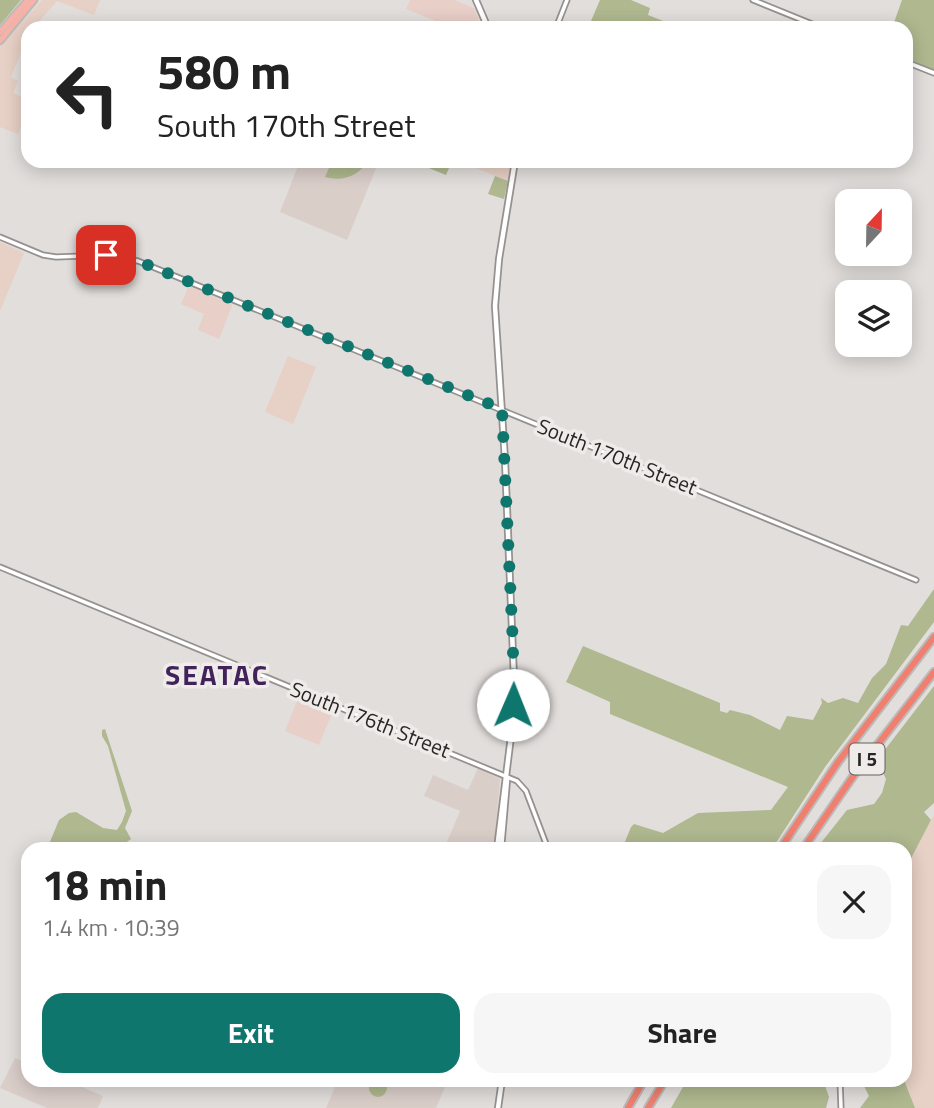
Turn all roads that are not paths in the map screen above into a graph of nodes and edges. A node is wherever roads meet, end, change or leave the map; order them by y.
1 (28, 0) edge
2 (34, 0) edge
3 (476, 0) edge
4 (567, 0) edge
5 (753, 0) edge
6 (485, 21) edge
7 (559, 21) edge
8 (805, 21) edge
9 (0, 32) edge
10 (0, 41) edge
11 (913, 65) edge
12 (934, 73) edge
13 (514, 168) edge
14 (0, 237) edge
15 (502, 409) junction
16 (0, 567) edge
17 (916, 580) dead end
18 (934, 637) edge
19 (934, 673) edge
20 (507, 776) junction
21 (500, 842) edge
22 (545, 842) edge
23 (785, 842) edge
24 (808, 842) edge
25 (501, 1087) edge
26 (640, 1087) edge
27 (661, 1087) edge
28 (840, 1087) edge
29 (498, 1108) edge
30 (628, 1108) edge
31 (648, 1108) edge
32 (841, 1108) edge

1 - 9 main road
2 - 10 main road
3 - 6 main road
4 - 7 street
5 - 8 street
11 - 12 street
13 - 15 main road
14 - 15 street, South 170th Street
15 - 17 street, South 170th Street
15 - 20 main road
16 - 20 street, South 176th Street
18 - 23 highway, I 5
19 - 24 highway, I 5
20 - 21 main road
20 - 22 street
25 - 29 main road
26 - 30 highway
27 - 31 highway
28 - 32 street

